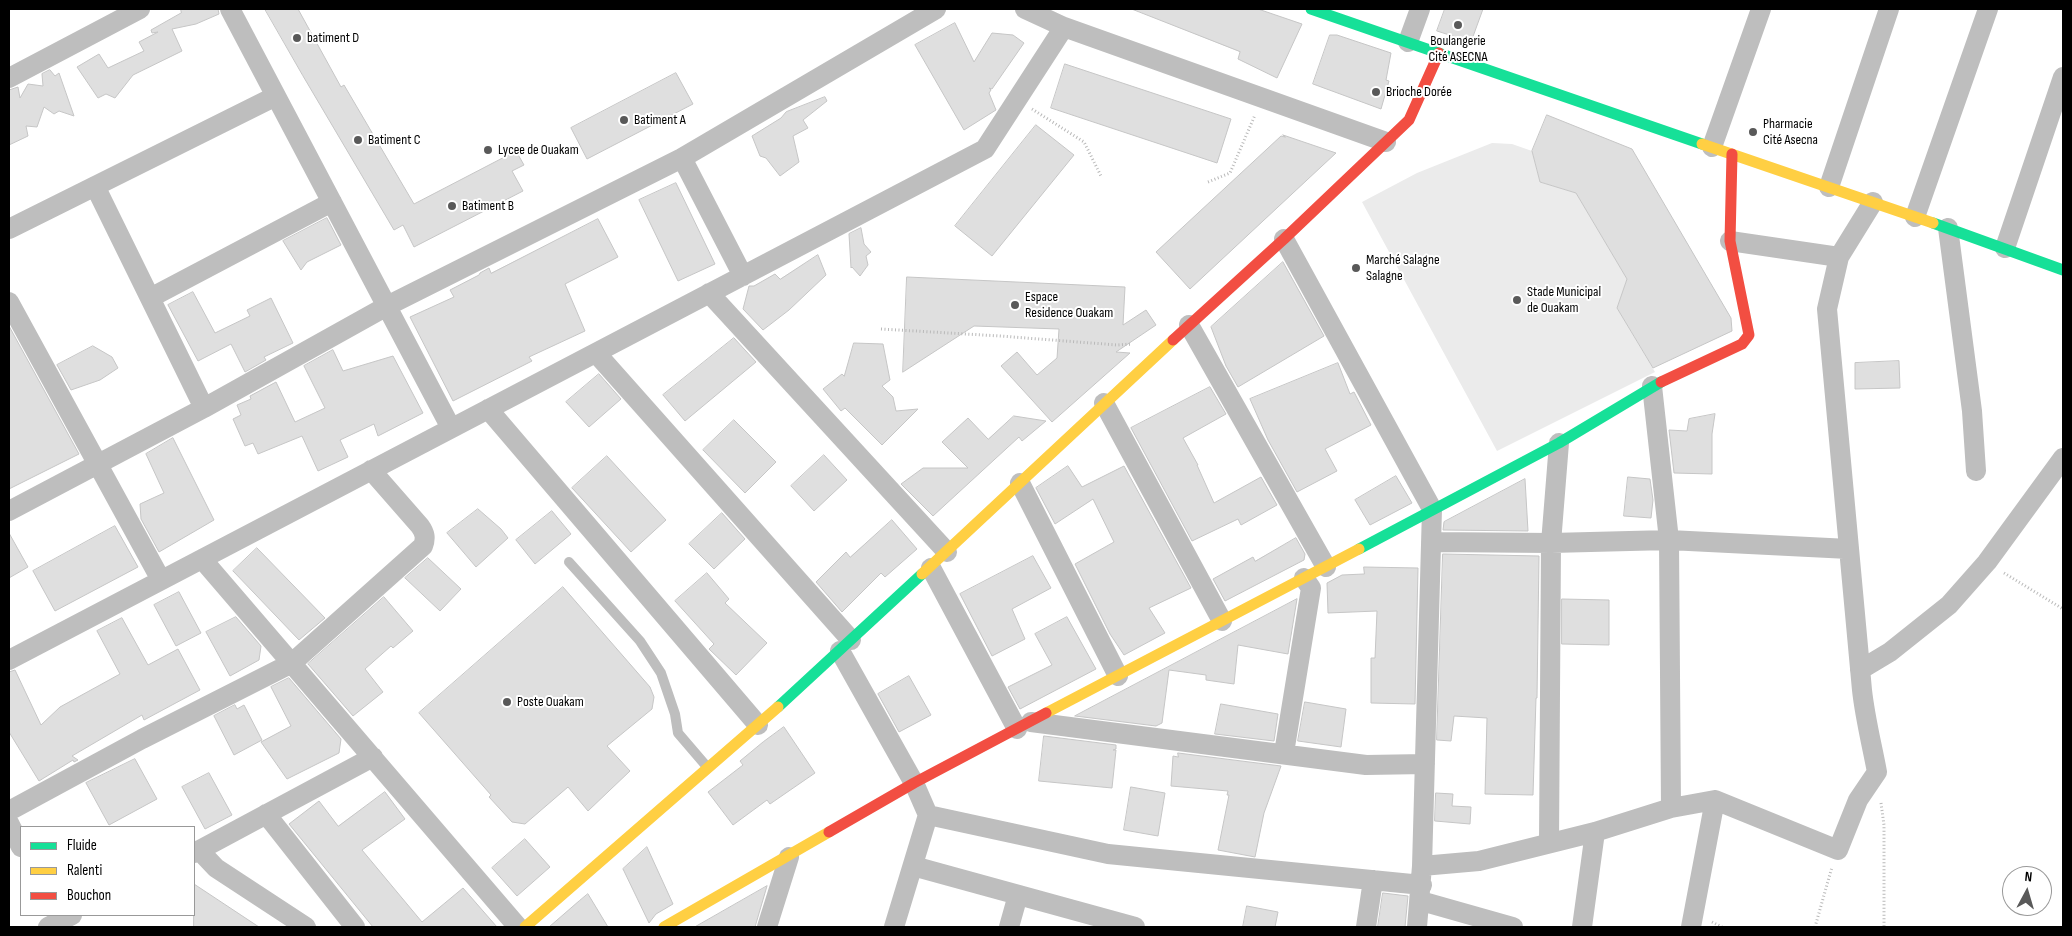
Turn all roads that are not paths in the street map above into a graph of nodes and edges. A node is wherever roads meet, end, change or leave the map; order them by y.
1 (230, 9) edge
2 (936, 9) edge
3 (1025, 9) edge
4 (1311, 9) edge
5 (1420, 9) edge
6 (1889, 9) edge
7 (1988, 9) edge
8 (1757, 10) edge
9 (129, 11) edge
10 (1064, 27) junction
11 (1408, 42) junction
12 (1439, 53) junction
13 (2063, 77) edge
14 (9, 78) edge
15 (276, 96) junction
16 (1386, 142) junction
17 (1712, 147) junction
18 (1732, 154) junction
19 (682, 158) junction
20 (95, 186) junction
21 (1829, 187) junction
22 (332, 202) junction
23 (1873, 202) junction
24 (1915, 217) junction
25 (1948, 228) junction
26 (9, 229) edge
27 (1284, 239) junction
28 (1730, 241) junction
29 (2004, 248) junction
30 (1838, 256) junction
31 (2063, 270) edge
32 (742, 276) junction
33 (709, 293) junction
34 (150, 298) junction
35 (9, 302) edge
36 (387, 306) junction
37 (1189, 325) junction
38 (596, 353) junction
39 (1652, 386) junction
40 (1104, 403) junction
41 (204, 408) junction
42 (488, 409) junction
43 (451, 428) junction
44 (1559, 443) junction
45 (2063, 458) edge
46 (98, 464) junction
47 (371, 470) junction
48 (1976, 471) dead end
49 (1020, 483) junction
50 (1432, 510) junction
51 (9, 511) edge
52 (1669, 540) junction
53 (1431, 542) junction
54 (1551, 543) junction
55 (1849, 549) junction
56 (947, 552) junction
57 (202, 559) junction
58 (569, 562) dead end
59 (1326, 567) junction
60 (930, 568) junction
61 (1304, 578) junction
62 (161, 580) junction
63 (1222, 621) junction
64 (845, 645) junction
65 (9, 660) edge
66 (292, 663) junction
67 (1860, 670) junction
68 (1118, 676) junction
69 (758, 726) junction
70 (1024, 726) junction
71 (1284, 753) junction
72 (372, 757) junction
73 (1425, 764) junction
74 (708, 768) junction
75 (914, 783) junction
76 (1715, 800) junction
77 (1670, 808) junction
78 (9, 811) edge
79 (266, 814) junction
80 (928, 815) junction
81 (9, 823) edge
82 (1595, 832) junction
83 (1549, 844) junction
84 (20, 845) edge
85 (196, 852) edge
86 (789, 857) junction
87 (913, 866) junction
88 (1373, 880) junction
89 (1421, 884) junction
90 (1018, 895) junction
91 (306, 927) edge
92 (355, 927) edge
93 (518, 927) edge
94 (525, 927) edge
95 (664, 927) edge
96 (768, 927) edge
97 (894, 927) edge
98 (1009, 927) edge
99 (1135, 927) edge
100 (1366, 927) edge
101 (1417, 927) edge
102 (1513, 927) edge
103 (1582, 927) edge
104 (1691, 927) edge

1 - 15 street
2 - 19 street
3 - 10 street
4 - 11 street
5 - 11 street
6 - 21 street
7 - 24 street
8 - 17 street
9 - 14 street
10 - 16 street
10 - 32 street
11 - 12 street
12 - 16 street
12 - 17 street
13 - 29 street
15 - 20 street
15 - 22 street
16 - 27 street
17 - 18 street
18 - 21 street
18 - 28 street
19 - 32 street
19 - 36 street
20 - 26 street
20 - 34 street
21 - 23 street
22 - 34 street
22 - 36 street
23 - 24 street
23 - 30 street
24 - 25 street
25 - 29 street
25 - 48 street
27 - 37 street
27 - 50 street
28 - 30 street
28 - 39 street
29 - 31 street
30 - 55 street
32 - 33 street
33 - 38 street
33 - 56 street
34 - 41 street
35 - 46 street
36 - 41 street
36 - 43 street
37 - 40 street
37 - 59 street
38 - 42 street
38 - 64 street
39 - 44 street
39 - 52 street
40 - 49 street
40 - 63 street
41 - 46 street
42 - 43 street
42 - 69 street
43 - 47 street
44 - 50 street
44 - 54 street
45 - 67 street
46 - 51 street
46 - 62 street
47 - 57 street
47 - 66 street
49 - 56 street
49 - 68 street
50 - 53 street
50 - 59 street
52 - 54 street
52 - 55 street
52 - 77 street
53 - 54 street
53 - 73 street
54 - 83 street
55 - 67 street
56 - 60 street
57 - 62 street
57 - 66 street
58 - 74 lane
59 - 61 street
60 - 64 street
60 - 70 street
61 - 63 street
61 - 71 street
62 - 65 street
63 - 68 street
64 - 69 street
64 - 75 street
66 - 72 street
66 - 78 street
67 - 76 street
68 - 70 street
69 - 74 street
70 - 71 street
70 - 75 street
71 - 73 street
72 - 79 street
72 - 93 street
73 - 89 street
74 - 94 street
75 - 80 street
75 - 86 street
76 - 77 street
76 - 104 street
77 - 82 street
79 - 85 street
79 - 92 street
80 - 87 street
80 - 88 street
81 - 84 street
82 - 83 street
82 - 103 street
83 - 89 street
85 - 91 street
86 - 95 street
86 - 96 street
87 - 90 street
87 - 97 street
88 - 89 street
88 - 100 street
89 - 101 street
89 - 102 street
90 - 98 street
90 - 99 street

